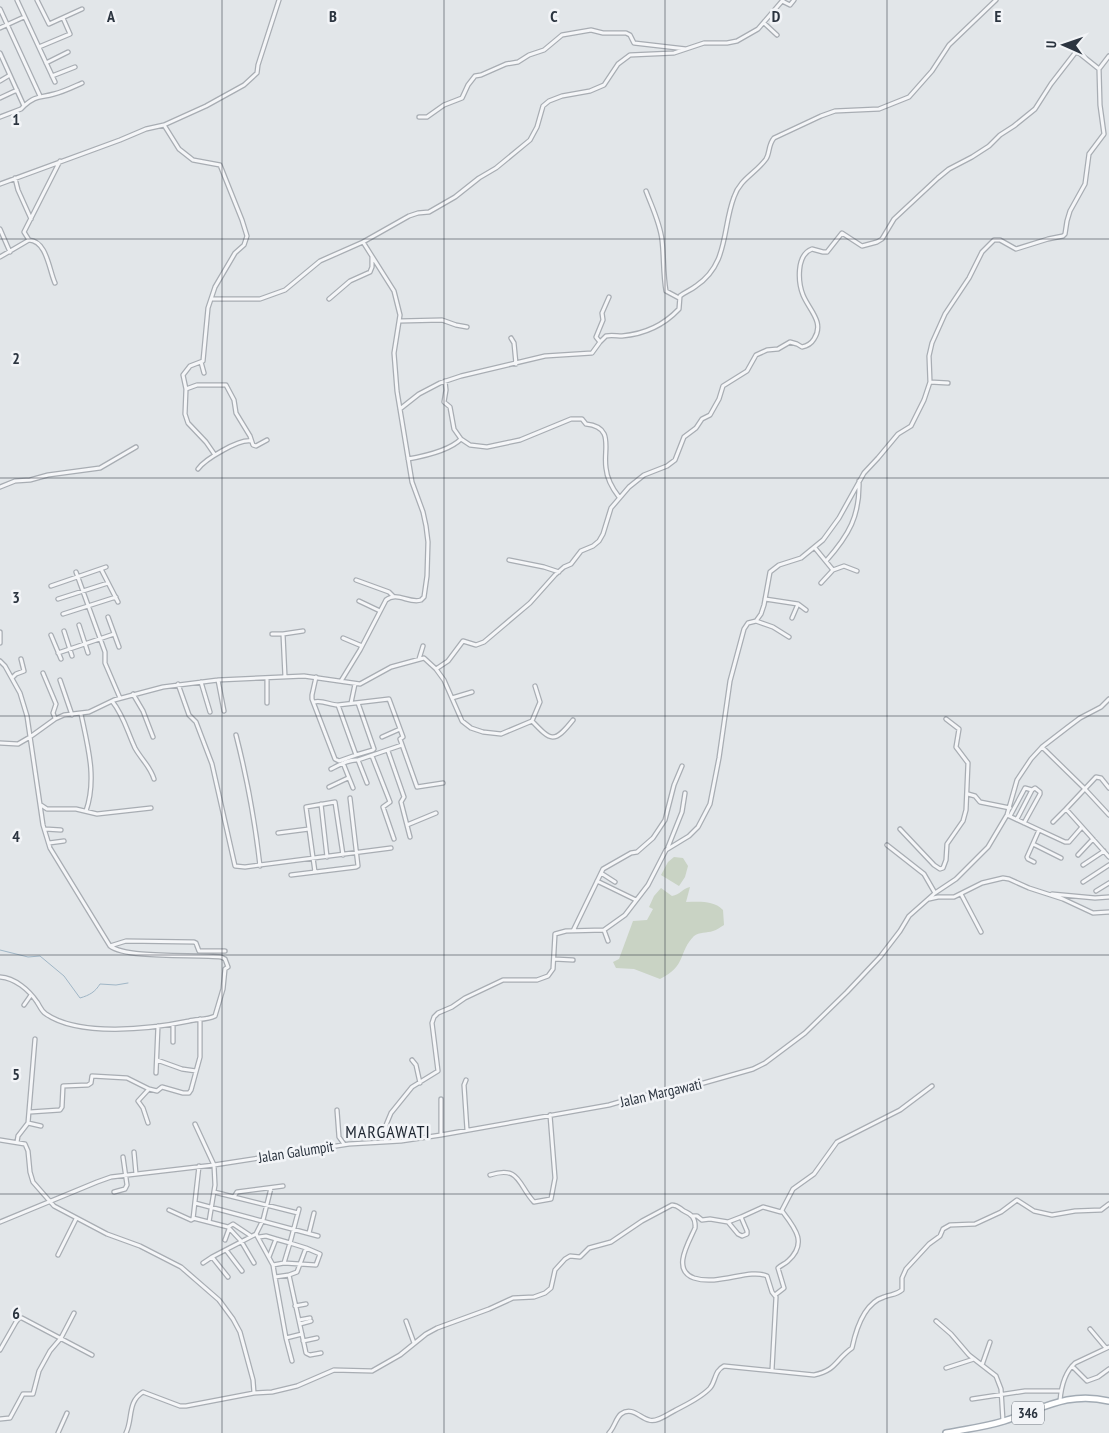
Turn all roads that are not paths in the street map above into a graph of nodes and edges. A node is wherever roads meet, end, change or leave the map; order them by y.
1 (17, 0) edge
2 (37, 0) edge
3 (279, 0) edge
4 (794, 0) edge
5 (996, 0) edge
6 (783, 1) edge
7 (0, 9) edge
8 (82, 9) dead end
9 (24, 17) junction
10 (63, 18) junction
11 (764, 23) junction
12 (7, 24) junction
13 (0, 28) edge
14 (777, 35) dead end
15 (39, 47) junction
16 (686, 50) junction
17 (68, 52) dead end
18 (0, 53) edge
19 (1109, 56) edge
20 (2, 62) edge
21 (46, 63) junction
22 (75, 67) dead end
23 (1099, 69) junction
24 (10, 76) junction
25 (52, 76) junction
26 (0, 81) edge
27 (54, 82) dead end
28 (82, 83) dead end
29 (16, 90) junction
30 (40, 96) junction
31 (0, 98) edge
32 (24, 106) junction
33 (0, 117) edge
34 (419, 117) dead end
35 (164, 125) junction
36 (60, 161) junction
37 (15, 178) junction
38 (0, 184) edge
39 (646, 190) dead end
40 (31, 219) junction
41 (0, 229) edge
42 (29, 240) junction
43 (363, 242) junction
44 (10, 252) junction
45 (372, 256) junction
46 (0, 257) edge
47 (55, 283) dead end
48 (609, 297) dead end
49 (680, 298) junction
50 (212, 299) junction
51 (329, 299) dead end
52 (400, 321) junction
53 (467, 326) dead end
54 (511, 338) dead end
55 (600, 342) junction
56 (202, 362) junction
57 (516, 364) junction
58 (204, 373) dead end
59 (445, 381) junction
60 (930, 382) junction
61 (948, 383) dead end
62 (186, 389) junction
63 (400, 408) junction
64 (461, 439) junction
65 (267, 440) dead end
66 (252, 441) junction
67 (136, 447) dead end
68 (214, 455) junction
69 (408, 459) junction
70 (198, 469) dead end
71 (859, 480) junction
72 (0, 487) edge
73 (619, 497) junction
74 (815, 548) junction
75 (509, 560) dead end
76 (826, 560) junction
77 (106, 567) dead end
78 (101, 569) junction
79 (833, 570) junction
80 (857, 571) dead end
81 (76, 572) dead end
82 (559, 572) junction
83 (78, 577) junction
84 (356, 580) dead end
85 (108, 583) junction
86 (821, 583) dead end
87 (51, 586) dead end
88 (82, 591) junction
89 (116, 597) junction
90 (394, 597) junction
91 (765, 599) junction
92 (58, 600) dead end
93 (359, 601) dead end
94 (118, 602) dead end
95 (798, 604) junction
96 (88, 606) junction
97 (806, 610) dead end
98 (380, 611) junction
99 (63, 614) dead end
100 (108, 617) dead end
101 (792, 618) dead end
102 (756, 621) junction
103 (79, 625) dead end
104 (64, 631) dead end
105 (303, 631) dead end
106 (0, 632) edge
107 (114, 634) junction
108 (272, 634) dead end
109 (283, 634) junction
110 (51, 635) dead end
111 (789, 637) dead end
112 (343, 638) dead end
113 (100, 639) junction
114 (0, 643) edge
115 (85, 644) junction
116 (362, 646) junction
117 (423, 646) dead end
118 (118, 647) dead end
119 (70, 650) junction
120 (58, 653) junction
121 (88, 653) dead end
122 (72, 656) dead end
123 (20, 659) dead end
124 (61, 659) dead end
125 (419, 659) junction
126 (0, 661) edge
127 (436, 669) junction
128 (44, 673) dead end
129 (13, 677) junction
130 (285, 677) junction
131 (316, 677) junction
132 (267, 678) junction
133 (60, 680) dead end
134 (218, 680) junction
135 (341, 681) junction
136 (201, 682) junction
137 (178, 684) junction
138 (355, 684) junction
139 (535, 686) dead end
140 (472, 692) dead end
141 (134, 694) junction
142 (120, 698) junction
143 (452, 698) junction
144 (1109, 699) edge
145 (112, 701) junction
146 (314, 702) junction
147 (358, 703) junction
148 (267, 704) dead end
149 (351, 704) junction
150 (338, 705) junction
151 (224, 711) dead end
152 (210, 712) dead end
153 (81, 714) junction
154 (72, 715) junction
155 (55, 719) junction
156 (946, 719) dead end
157 (573, 720) dead end
158 (532, 721) junction
159 (400, 729) junction
160 (32, 735) junction
161 (236, 735) dead end
162 (152, 737) dead end
163 (382, 737) dead end
164 (0, 743) edge
165 (402, 745) junction
166 (1042, 747) junction
167 (388, 751) junction
168 (356, 755) junction
169 (372, 756) junction
170 (358, 760) junction
171 (343, 763) junction
172 (682, 766) dead end
173 (331, 769) dead end
174 (348, 778) junction
175 (154, 779) dead end
176 (367, 783) dead end
177 (444, 783) dead end
178 (330, 787) dead end
179 (353, 788) dead end
180 (1084, 788) junction
181 (1109, 788) edge
182 (1032, 790) junction
183 (685, 793) dead end
184 (968, 794) junction
185 (350, 798) dead end
186 (321, 804) junction
187 (42, 806) junction
188 (151, 808) dead end
189 (1010, 808) junction
190 (1066, 809) junction
191 (86, 811) junction
192 (436, 813) dead end
193 (1109, 814) edge
194 (1009, 815) junction
195 (1016, 819) junction
196 (1024, 822) junction
197 (1053, 822) dead end
198 (407, 825) junction
199 (1082, 827) junction
200 (900, 828) dead end
201 (47, 829) junction
202 (308, 829) junction
203 (62, 830) dead end
204 (1038, 830) junction
205 (278, 834) dead end
206 (410, 836) dead end
207 (394, 839) dead end
208 (64, 840) dead end
209 (1093, 840) junction
210 (51, 843) junction
211 (1032, 844) junction
212 (887, 845) dead end
213 (391, 848) dead end
214 (668, 848) junction
215 (1104, 851) junction
216 (357, 853) junction
217 (343, 855) junction
218 (1078, 855) dead end
219 (327, 857) junction
220 (1109, 857) edge
221 (1061, 858) dead end
222 (313, 859) junction
223 (1034, 862) dead end
224 (1083, 865) dead end
225 (1109, 865) edge
226 (260, 866) junction
227 (315, 872) junction
228 (601, 873) junction
229 (291, 875) dead end
230 (597, 880) junction
231 (615, 882) dead end
232 (1083, 882) dead end
233 (1109, 883) edge
234 (1096, 891) dead end
235 (935, 893) junction
236 (961, 894) junction
237 (1049, 894) junction
238 (1109, 897) edge
239 (636, 900) junction
240 (928, 900) junction
241 (1109, 912) edge
242 (604, 930) junction
243 (573, 931) junction
244 (981, 932) dead end
245 (608, 941) dead end
246 (112, 944) junction
247 (225, 950) dead end
248 (554, 959) junction
249 (574, 960) dead end
250 (0, 976) edge
251 (30, 996) junction
252 (24, 1005) dead end
253 (200, 1020) junction
254 (173, 1026) junction
255 (158, 1028) junction
256 (35, 1039) dead end
257 (173, 1042) dead end
258 (157, 1060) junction
259 (412, 1060) dead end
260 (196, 1072) junction
261 (156, 1074) dead end
262 (466, 1080) dead end
263 (420, 1083) junction
264 (932, 1086) dead end
265 (149, 1089) junction
266 (441, 1099) dead end
267 (337, 1110) dead end
268 (30, 1112) junction
269 (550, 1115) junction
270 (539, 1116) joint
271 (28, 1122) junction
272 (148, 1123) dead end
273 (196, 1124) dead end
274 (41, 1126) dead end
275 (466, 1130) junction
276 (441, 1135) junction
277 (18, 1139) junction
278 (0, 1140) edge
279 (386, 1141) junction
280 (344, 1145) junction
281 (134, 1152) dead end
282 (123, 1158) dead end
283 (214, 1165) junction
284 (199, 1166) junction
285 (136, 1174) junction
286 (126, 1175) junction
287 (490, 1175) dead end
288 (283, 1186) dead end
289 (271, 1188) junction
290 (114, 1192) dead end
291 (214, 1192) junction
292 (234, 1197) junction
293 (51, 1202) junction
294 (195, 1203) junction
295 (1109, 1204) edge
296 (266, 1205) junction
297 (211, 1207) junction
298 (299, 1209) dead end
299 (169, 1210) dead end
300 (782, 1211) junction
301 (298, 1213) junction
302 (314, 1213) dead end
303 (692, 1216) junction
304 (741, 1217) junction
305 (193, 1218) junction
306 (76, 1219) junction
307 (263, 1220) junction
308 (0, 1222) edge
309 (209, 1222) junction
310 (728, 1222) junction
311 (228, 1228) junction
312 (294, 1229) junction
313 (309, 1233) junction
314 (251, 1236) junction
315 (257, 1236) junction
316 (318, 1236) dead end
317 (276, 1239) junction
318 (225, 1240) dead end
319 (241, 1241) junction
320 (290, 1243) junction
321 (306, 1248) junction
322 (226, 1250) junction
323 (58, 1255) dead end
324 (212, 1257) junction
325 (269, 1258) junction
326 (203, 1263) dead end
327 (254, 1263) dead end
328 (284, 1263) junction
329 (301, 1264) junction
330 (273, 1265) junction
331 (242, 1271) dead end
332 (289, 1275) junction
333 (228, 1277) dead end
334 (274, 1277) junction
335 (775, 1294) junction
336 (306, 1304) dead end
337 (295, 1306) junction
338 (74, 1313) dead end
339 (311, 1320) dead end
340 (406, 1321) dead end
341 (936, 1321) dead end
342 (299, 1322) junction
343 (1090, 1329) dead end
344 (302, 1334) junction
345 (60, 1338) junction
346 (286, 1338) junction
347 (317, 1338) dead end
348 (303, 1341) junction
349 (413, 1341) junction
350 (990, 1342) dead end
351 (1108, 1347) edge
352 (0, 1350) edge
353 (320, 1353) dead end
354 (92, 1356) dead end
355 (974, 1359) junction
356 (292, 1361) dead end
357 (982, 1365) junction
358 (1072, 1366) junction
359 (946, 1368) dead end
360 (1109, 1369) edge
361 (772, 1370) junction
362 (1061, 1392) junction
363 (254, 1393) junction
364 (1001, 1394) junction
365 (972, 1399) dead end
366 (1060, 1401) junction
367 (1109, 1401) edge
368 (67, 1413) dead end
369 (0, 1419) edge
370 (1002, 1421) junction
371 (58, 1433) edge
372 (126, 1433) edge
373 (609, 1433) edge
374 (946, 1433) edge

1 - 9 street
2 - 10 street
3 - 35 street
4 - 6 street
5 - 49 street
6 - 11 street
7 - 12 street
8 - 10 street
9 - 12 street
9 - 15 street
10 - 15 street
11 - 14 street
11 - 16 street
12 - 13 street
12 - 30 street
15 - 21 street
16 - 34 street
16 - 43 street
17 - 21 street
18 - 20 street
19 - 23 street
20 - 24 street
21 - 25 street
22 - 25 street
23 - 60 street
23 - 73 street
24 - 26 street
24 - 29 street
25 - 27 street
28 - 30 street
29 - 31 street
29 - 32 street
30 - 32 street
32 - 33 street
35 - 36 street
35 - 50 street
36 - 37 street
36 - 40 street
37 - 38 street
37 - 40 street
39 - 49 street
40 - 42 street
41 - 44 street
42 - 44 street
42 - 47 street
43 - 45 street
43 - 50 street
44 - 46 street
45 - 51 street
45 - 52 street
48 - 55 street
49 - 55 street
50 - 56 street
52 - 53 street
52 - 63 street
54 - 57 street
55 - 57 street
56 - 58 street
56 - 62 street
57 - 59 street
59 - 63 street
59 - 64 street
60 - 61 street
60 - 71 street
62 - 66 street
62 - 68 street
63 - 69 street
64 - 69 street
64 - 73 street
65 - 66 street
66 - 68 street
67 - 72 street
68 - 70 street
69 - 90 street
71 - 74 street
71 - 76 street
73 - 82 street
74 - 76 street
74 - 91 street
75 - 82 street
76 - 79 street
77 - 78 street
78 - 83 street
78 - 85 street
79 - 80 street
79 - 86 street
81 - 83 street
82 - 127 street
83 - 87 street
83 - 88 street
84 - 90 street
85 - 88 street
85 - 89 street
88 - 92 street
88 - 96 street
89 - 94 street
89 - 96 street
90 - 98 street
91 - 95 street
91 - 102 street
93 - 98 street
95 - 97 street
95 - 101 street
96 - 99 street
96 - 113 street
98 - 116 street
100 - 107 street
102 - 111 street
102 - 214 street
103 - 115 street
104 - 119 street
105 - 109 street
106 - 114 street
107 - 113 street
107 - 118 street
108 - 109 street
109 - 130 street
110 - 120 street
112 - 116 street
113 - 115 street
113 - 142 street
115 - 119 street
115 - 121 street
116 - 135 street
117 - 125 street
119 - 120 street
119 - 122 street
120 - 124 street
123 - 129 street
125 - 127 street
125 - 138 street
126 - 129 street
127 - 143 street
128 - 155 street
129 - 160 street
130 - 131 street
130 - 132 street
131 - 135 street
131 - 146 street
132 - 134 street
132 - 148 street
133 - 154 street
134 - 136 street
134 - 151 street
135 - 138 street
136 - 137 street
136 - 152 street
137 - 141 street
137 - 226 street
138 - 149 street
139 - 158 street
140 - 143 street
141 - 142 street
141 - 162 street
142 - 145 street
143 - 158 street
144 - 166 street
145 - 153 street
145 - 175 street
146 - 150 street
146 - 168 street
147 - 149 street
147 - 159 street
147 - 168 street
149 - 150 street
150 - 168 street
153 - 154 street
153 - 191 street
154 - 155 street
155 - 160 street
156 - 184 street
157 - 158 street
159 - 163 street
159 - 165 street
160 - 164 street
160 - 187 street
161 - 226 street
165 - 167 street
165 - 177 street
166 - 180 street
166 - 189 street
167 - 169 street
167 - 198 street
169 - 170 street
169 - 207 street
170 - 171 street
170 - 176 street
171 - 173 street
171 - 174 street
172 - 228 street
174 - 178 street
174 - 179 street
180 - 181 street
180 - 190 street
180 - 193 street
182 - 194 street
182 - 195 street
182 - 196 street
183 - 214 street
184 - 189 street
184 - 200 street
185 - 216 street
186 - 202 street
186 - 217 street
186 - 219 street
187 - 191 street
187 - 201 street
188 - 191 street
189 - 194 street
190 - 197 street
190 - 199 street
192 - 198 street
194 - 195 street
194 - 235 street, Jalan Margawati
195 - 196 street
196 - 204 street
198 - 206 street
199 - 204 street
199 - 209 street
201 - 203 street
201 - 210 street
202 - 205 street
202 - 222 street
204 - 211 street
208 - 210 street
209 - 215 street
209 - 218 street
210 - 246 street
211 - 221 street
211 - 223 street
212 - 235 street
213 - 216 street
214 - 239 street
215 - 220 street
215 - 224 street
216 - 217 street
216 - 227 street
217 - 219 street
219 - 222 street
222 - 226 street
222 - 227 street
225 - 232 street
227 - 229 street
228 - 230 street
228 - 231 street
230 - 239 street
230 - 243 street
233 - 234 street
235 - 240 street, Jalan Margawati
236 - 237 street
236 - 240 street
236 - 244 street
237 - 238 street
237 - 241 street
239 - 242 street
240 - 269 street, Jalan Margawati
242 - 243 street
242 - 245 street
243 - 248 street
246 - 247 street
246 - 253 street
248 - 249 street
248 - 263 street
250 - 251 street
251 - 252 street
251 - 255 street
253 - 254 street
253 - 260 street
254 - 255 street
254 - 257 street
255 - 258 street
256 - 268 street
258 - 260 street
258 - 261 street
259 - 263 street
260 - 265 street
262 - 275 street
263 - 279 street
264 - 300 street
265 - 268 street
265 - 272 street
266 - 276 street
267 - 280 street
268 - 271 street
269 - 270 street, Jalan Margawati
269 - 287 street
270 - 275 street, Jalan Galumpit
271 - 274 street
271 - 277 street
273 - 283 street
275 - 276 street, Jalan Galumpit
276 - 279 street, Jalan Galumpit
277 - 278 street
277 - 293 street
279 - 280 street, Jalan Galumpit
280 - 283 street, Jalan Galumpit
281 - 285 street
282 - 286 street
283 - 284 street, Jalan Galumpit
283 - 291 street
284 - 285 street, Jalan Galumpit
284 - 294 street
285 - 286 street, Jalan Galumpit
286 - 290 street
286 - 293 street, Jalan Galumpit
288 - 289 street
289 - 292 street
289 - 296 street
291 - 292 street
291 - 297 street
292 - 296 street
293 - 306 street
293 - 308 street
294 - 297 street
294 - 305 street
295 - 361 street
296 - 301 street
296 - 307 street
297 - 307 street
297 - 309 street
298 - 301 street
299 - 305 street
300 - 304 street
300 - 335 street
301 - 312 street
302 - 313 street
303 - 310 street
303 - 335 street
303 - 349 street
304 - 310 street
304 - 310 street
305 - 309 street
306 - 323 street
306 - 363 street
307 - 312 street
307 - 315 street
309 - 311 street
311 - 314 street
311 - 318 street
311 - 319 street
312 - 313 street
312 - 320 street
313 - 316 street
314 - 315 street
314 - 319 street
315 - 317 street
315 - 325 street
317 - 320 street
317 - 325 street
319 - 322 street
319 - 327 street
320 - 321 street
320 - 328 street
321 - 329 street
321 - 329 street
322 - 324 street
322 - 331 street
324 - 326 street
324 - 333 street
325 - 330 street
328 - 329 street
328 - 330 street
329 - 332 street
330 - 334 street
332 - 334 street
332 - 337 street
334 - 346 street
335 - 361 street
336 - 337 street
337 - 342 street
338 - 345 street
339 - 342 street
340 - 349 street
341 - 355 street
342 - 344 street
343 - 351 street
344 - 346 street
344 - 348 street
345 - 352 street
345 - 354 street
345 - 369 street
346 - 356 street
347 - 348 street
348 - 353 street
349 - 363 street
350 - 357 street
351 - 358 street
355 - 357 street
355 - 359 street
357 - 364 street
358 - 360 street
358 - 362 street
361 - 373 street
362 - 364 street
362 - 366 street
363 - 372 street
364 - 365 street
364 - 370 street
366 - 367 main road, 346
366 - 370 main road, 346
368 - 371 street
370 - 374 main road, 346

